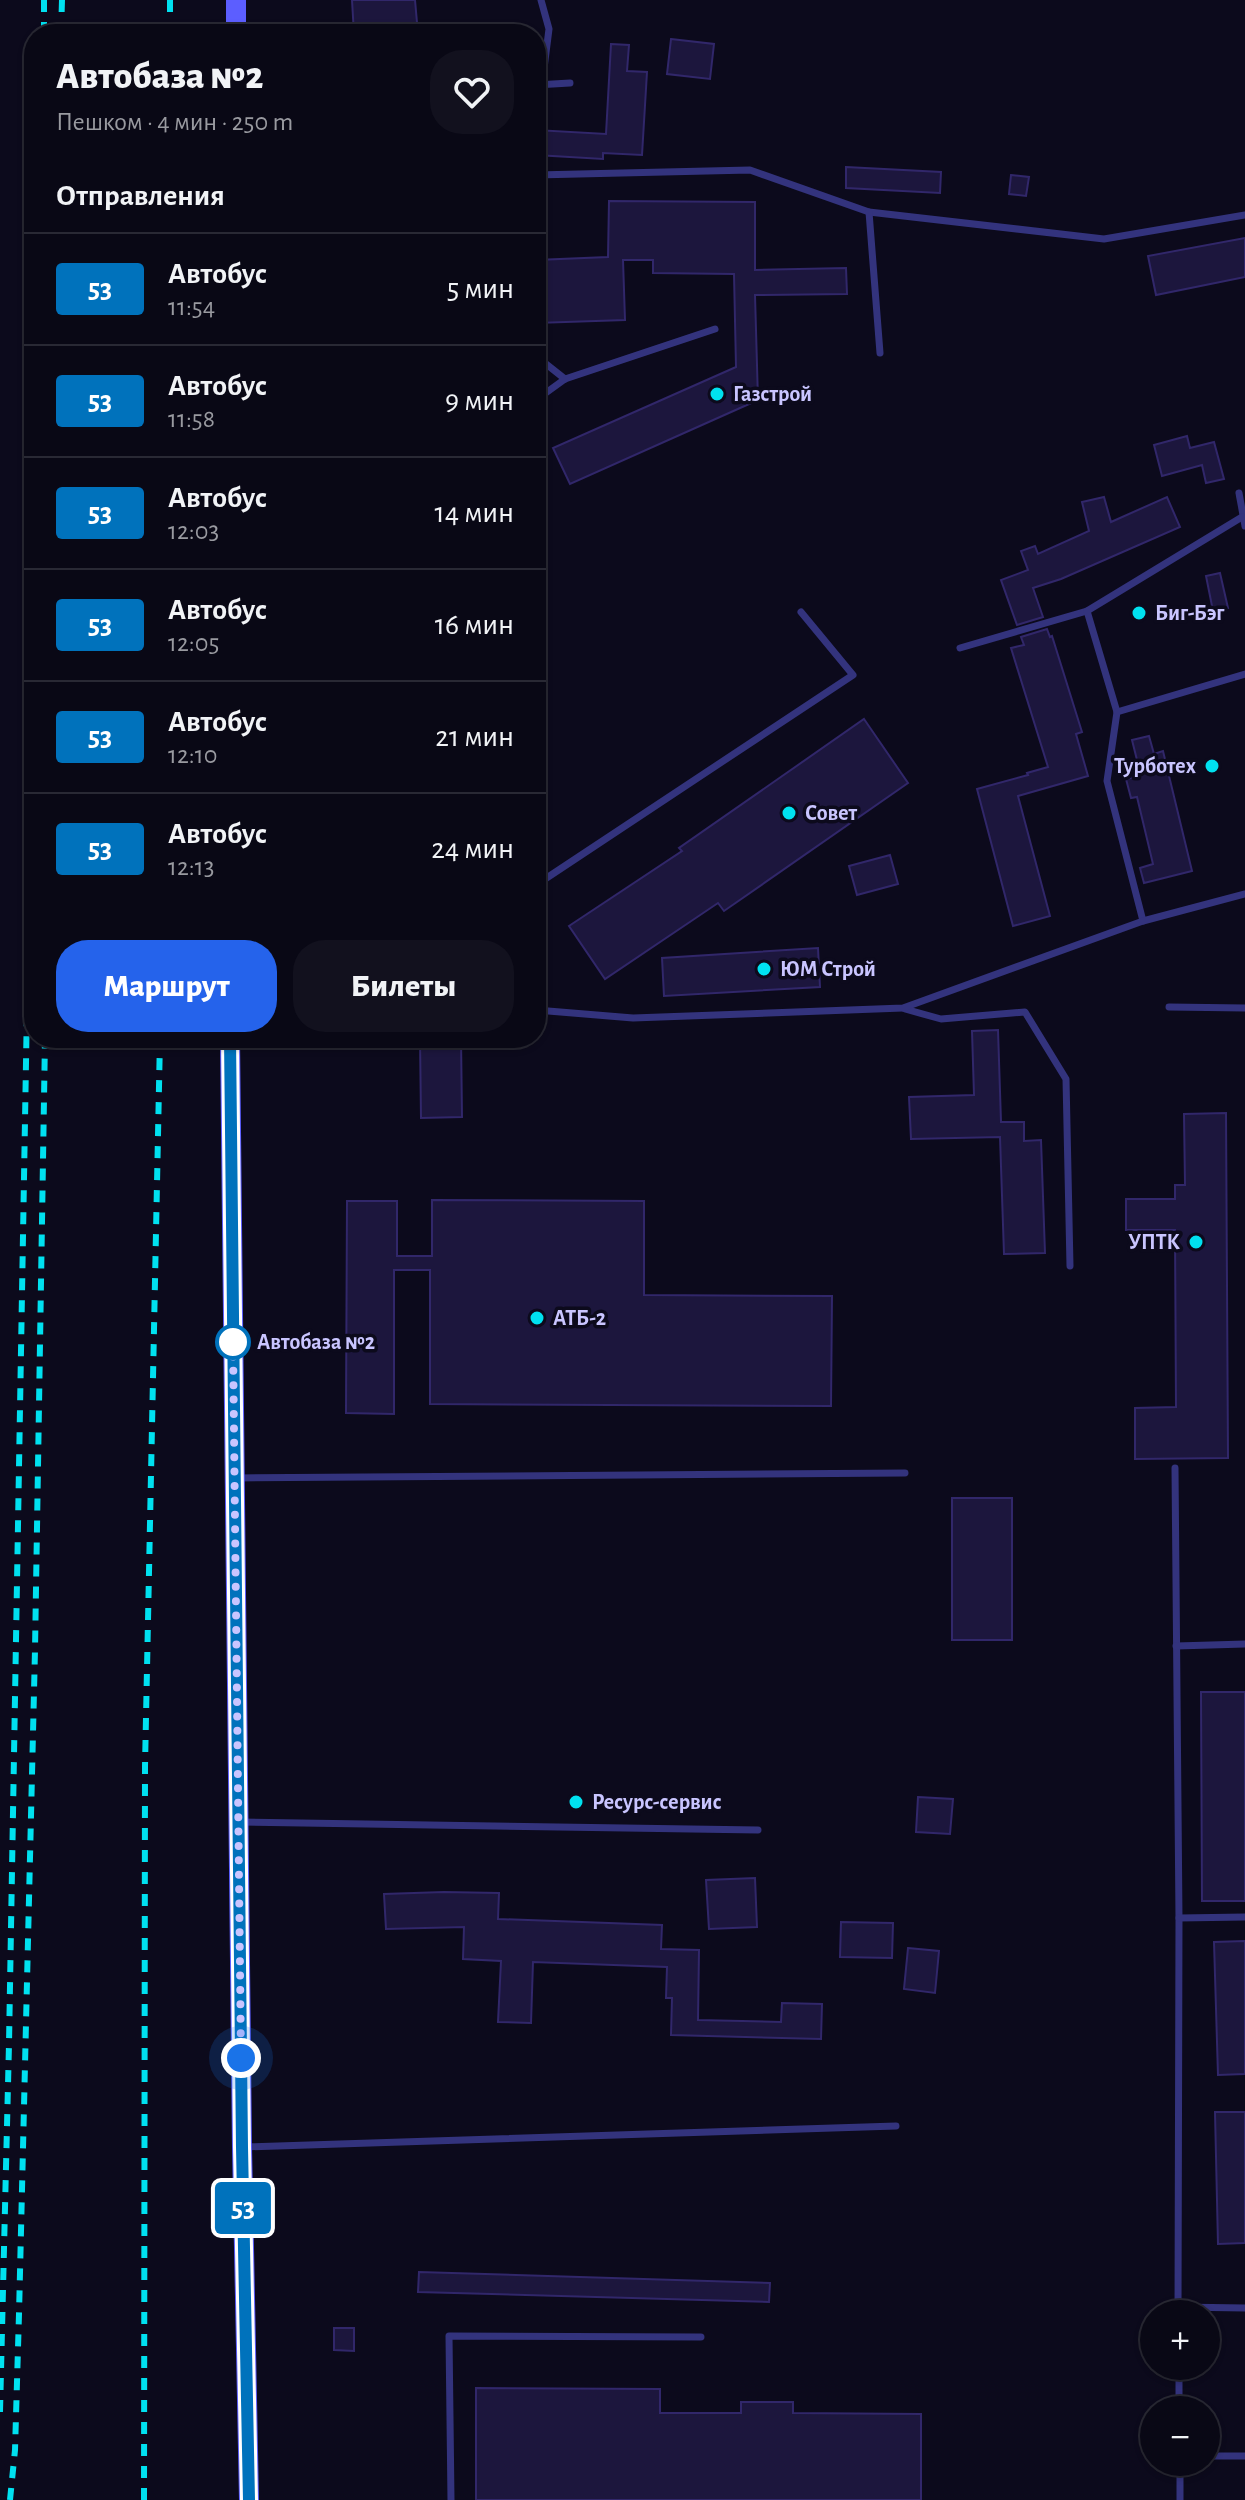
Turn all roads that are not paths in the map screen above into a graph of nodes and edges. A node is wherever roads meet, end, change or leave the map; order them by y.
1 (236, 0) edge
2 (541, 0) edge
3 (236, 24) edge
4 (546, 46) edge
5 (570, 83) dead end
6 (546, 84) edge
7 (546, 175) edge
8 (869, 212) junction
9 (1245, 215) edge
10 (715, 329) dead end
11 (880, 353) dead end
12 (546, 364) edge
13 (565, 379) junction
14 (546, 393) edge
15 (1239, 493) dead end
16 (1242, 517) junction
17 (1245, 526) edge
18 (1087, 611) junction
19 (801, 612) dead end
20 (960, 648) dead end
21 (1245, 674) edge
22 (1117, 712) junction
23 (546, 878) edge
24 (1245, 894) edge
25 (1143, 921) junction
26 (1169, 1007) dead end
27 (903, 1008) junction
28 (1245, 1008) edge
29 (546, 1011) edge
30 (230, 1048) edge
31 (1070, 1266) dead end
32 (1175, 1468) dead end
33 (905, 1473) dead end
34 (235, 1478) junction
35 (1245, 1644) edge
36 (1176, 1646) junction
37 (238, 1822) junction
38 (758, 1830) dead end
39 (1245, 1917) edge
40 (1179, 1918) junction
41 (896, 2126) dead end
42 (242, 2147) junction
43 (1178, 2300) edge
44 (1245, 2308) edge
45 (1220, 2309) edge
46 (701, 2337) dead end
47 (1220, 2456) edge
48 (1245, 2456) edge
49 (1180, 2476) edge
50 (249, 2500) edge
51 (451, 2500) edge
52 (1180, 2500) edge

1 - 3 street
2 - 4 lane
5 - 6 lane
7 - 8 lane
8 - 9 lane
8 - 11 lane
10 - 13 lane
12 - 13 lane
13 - 14 lane
15 - 16 lane
16 - 17 lane
16 - 18 lane
18 - 20 lane
18 - 22 lane
19 - 23 lane
21 - 22 lane
22 - 25 lane
24 - 25 lane
25 - 27 lane
26 - 28 lane
27 - 29 lane
27 - 31 lane
30 - 34 street
32 - 36 lane
33 - 34 lane
34 - 37 street
35 - 36 lane
36 - 40 lane
37 - 38 lane
37 - 42 street
39 - 40 lane
40 - 43 lane
41 - 42 lane
42 - 50 street
44 - 45 lane
46 - 51 lane
47 - 48 lane
49 - 52 lane

